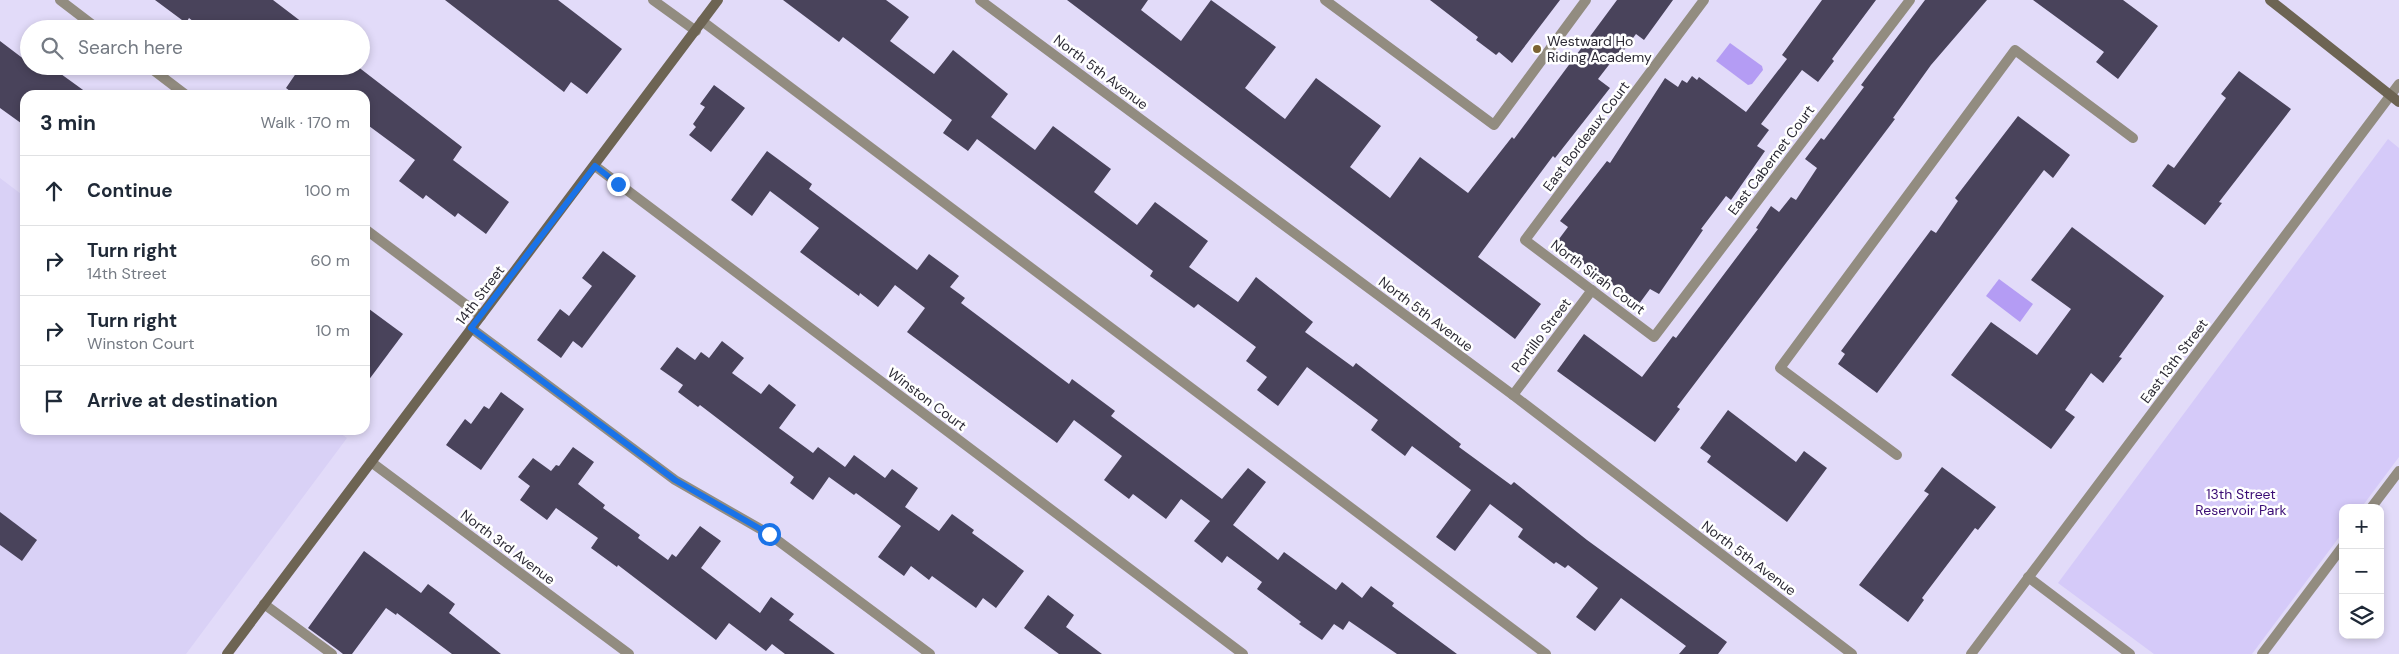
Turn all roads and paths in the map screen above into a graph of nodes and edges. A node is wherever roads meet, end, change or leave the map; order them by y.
1 (60, 0) edge
2 (653, 0) edge
3 (718, 0) edge
4 (980, 0) edge
5 (1325, 0) edge
6 (1586, 0) edge
7 (1704, 0) edge
8 (1910, 0) edge
9 (2270, 0) edge
10 (86, 20) edge
11 (702, 21) junction
12 (696, 31) junction
13 (160, 75) edge
14 (2399, 84) edge
15 (179, 90) edge
16 (2390, 95) junction
17 (2399, 102) edge
18 (2133, 138) dead end
19 (595, 166) junction
20 (370, 233) edge
21 (1525, 240) joint
22 (1592, 290) junction
23 (481, 316) junction
24 (471, 328) junction
25 (1654, 337) joint
26 (1513, 396) junction
27 (1897, 455) dead end
28 (371, 462) junction
29 (2399, 471) edge
30 (2374, 504) edge
31 (2341, 549) edge
32 (2028, 577) junction
33 (264, 604) junction
34 (227, 654) edge
35 (332, 654) edge
36 (629, 654) edge
37 (930, 654) edge
38 (1243, 654) edge
39 (1546, 654) edge
40 (1852, 654) edge
41 (1970, 654) edge
42 (2130, 654) edge
43 (2262, 654) edge

1 - 10 street
2 - 12 street
3 - 11 street, 14th Street
4 - 26 street, North 5th Avenue
5 - 6 street
7 - 21 street, East Bordeaux Court
8 - 25 street, East Cabernet Court
9 - 16 street
11 - 12 street, 14th Street
11 - 39 street
12 - 19 street, 14th Street
13 - 15 street
14 - 16 street, East 13th Street
16 - 17 street
16 - 32 street, East 13th Street
18 - 27 street
19 - 23 street, 14th Street
19 - 38 street, Winston Court
20 - 23 street
21 - 22 street, North Sirah Court
22 - 25 street, North Sirah Court
22 - 26 street, Portillo Street
23 - 24 street, 14th Street
24 - 28 street, 14th Street
24 - 37 street
26 - 40 street, North 5th Avenue
28 - 33 street, 14th Street
28 - 36 street, North 3rd Avenue
29 - 30 street
31 - 43 street
32 - 41 street, East 13th Street
32 - 42 street
33 - 34 street, 14th Street
33 - 35 street

